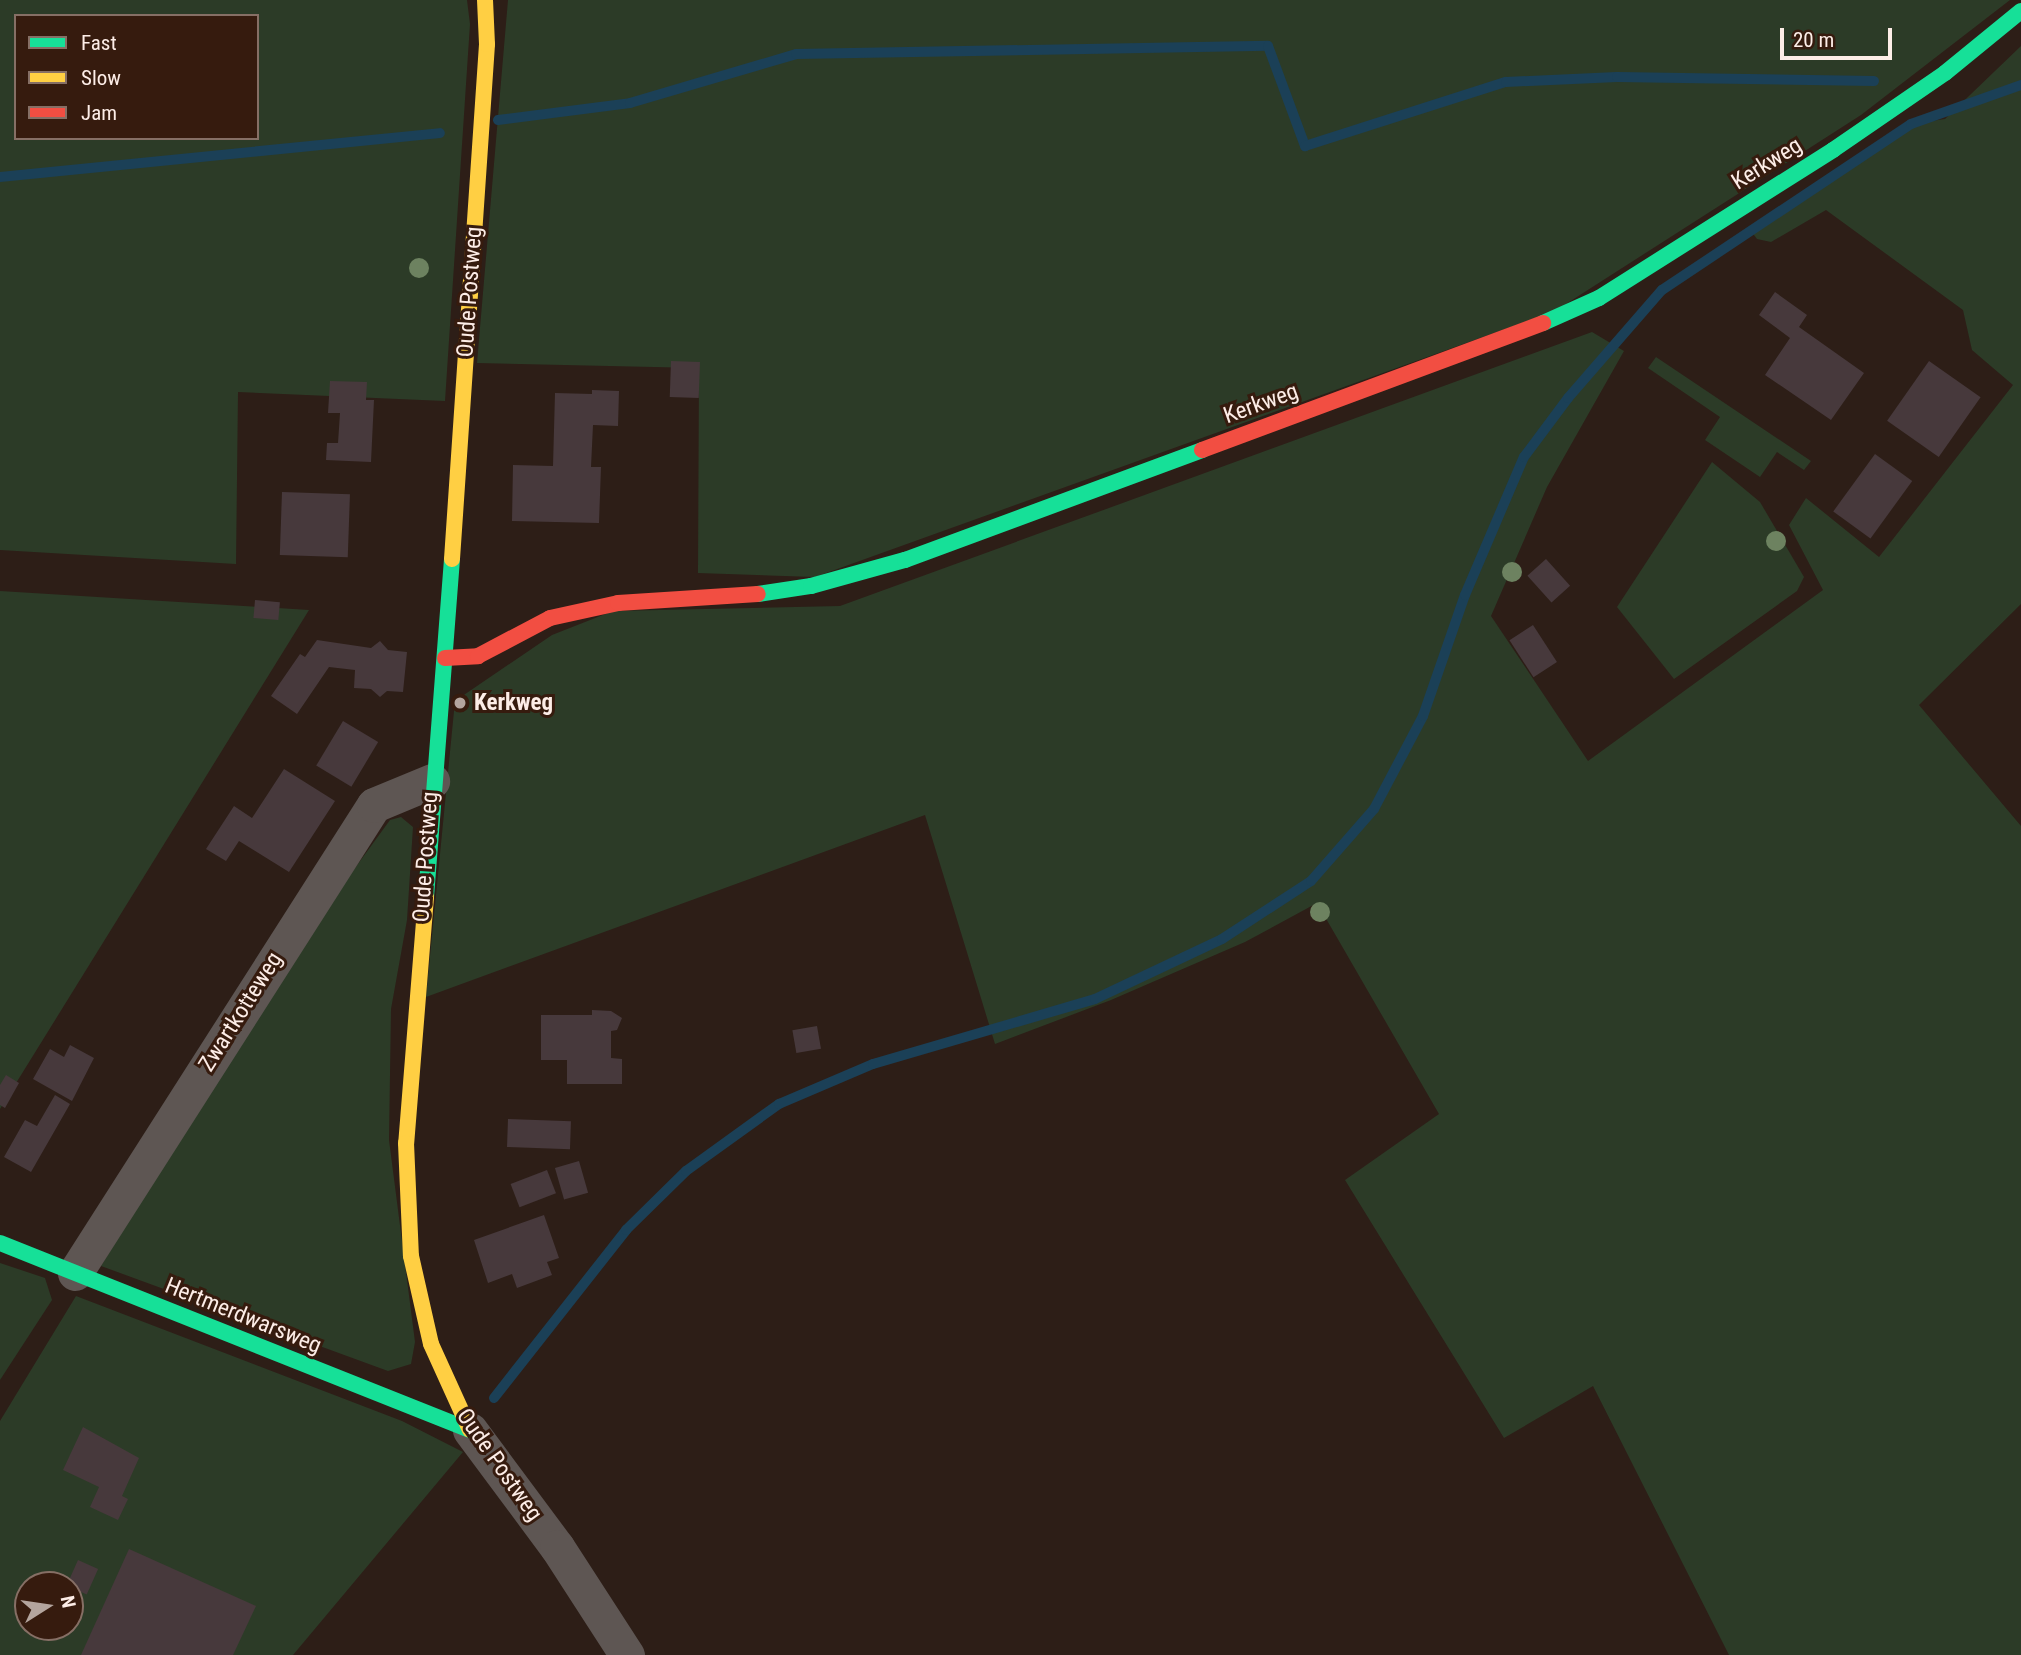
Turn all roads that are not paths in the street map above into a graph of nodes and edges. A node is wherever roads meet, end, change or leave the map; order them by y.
1 (485, 0) edge
2 (2021, 11) edge
3 (445, 658) junction
4 (432, 781) junction
5 (0, 1244) edge
6 (75, 1273) junction
7 (470, 1430) junction
8 (627, 1655) edge

1 - 3 street, Oude Postweg
2 - 3 street, Kerkweg
3 - 4 street, Oude Postweg
4 - 6 street, Zwartkotteweg
4 - 7 street, Oude Postweg
5 - 6 street, Hertmerdwarsweg
6 - 7 street, Hertmerdwarsweg
7 - 8 street, Oude Postweg

